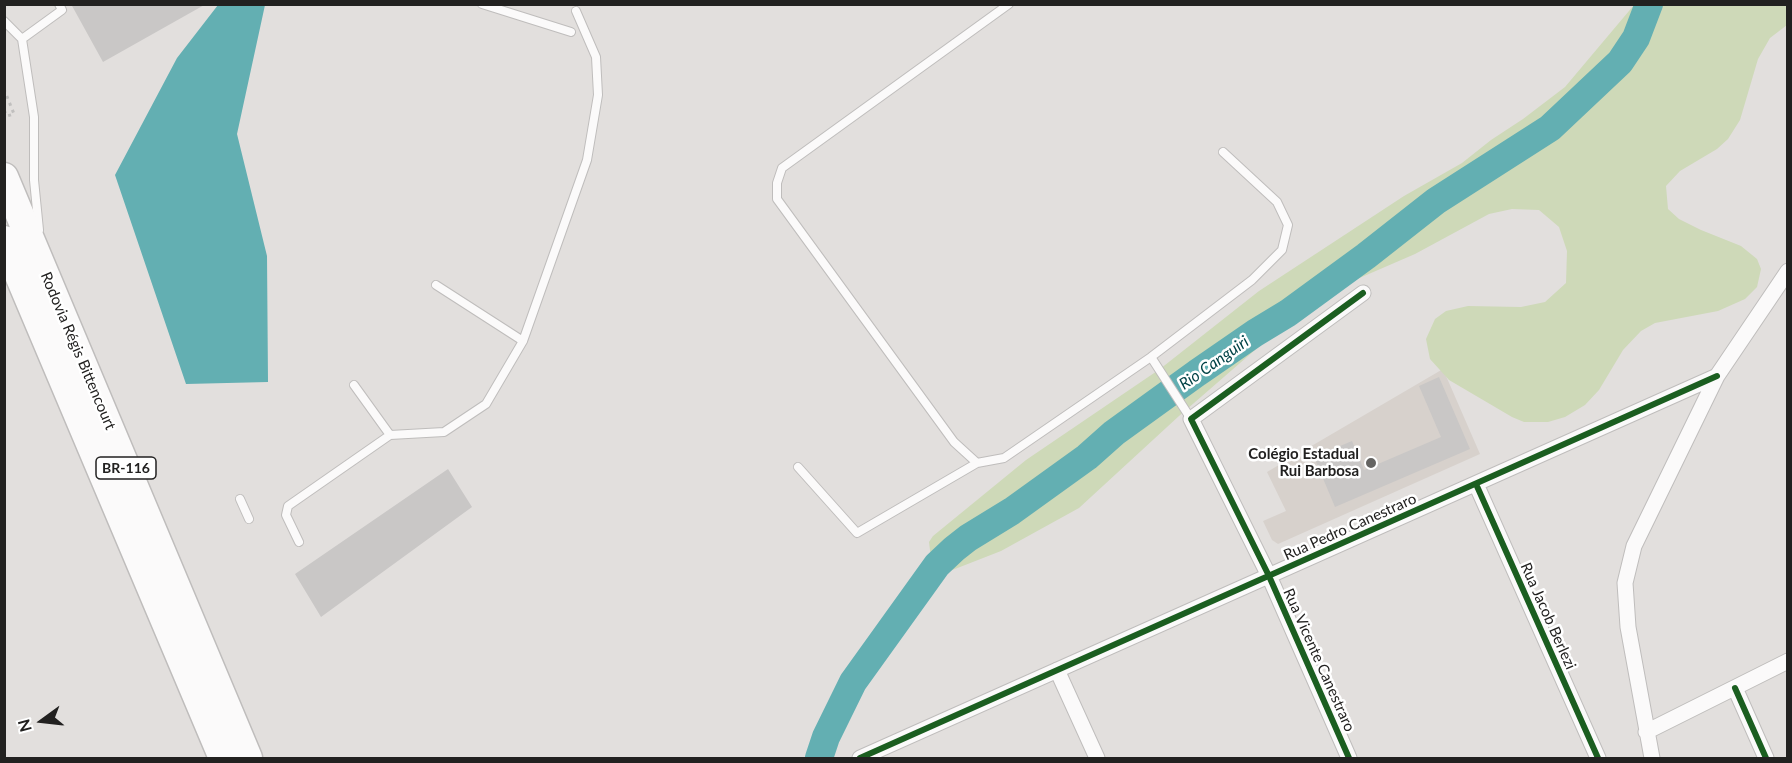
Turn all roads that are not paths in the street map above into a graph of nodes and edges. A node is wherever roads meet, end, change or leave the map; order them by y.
1 (60, 4) edge
2 (482, 4) edge
3 (1009, 4) edge
4 (576, 11) dead end
5 (4, 21) edge
6 (572, 32) dead end
7 (22, 39) junction
8 (1223, 152) dead end
9 (4, 177) edge
10 (4, 240) edge
11 (1788, 271) edge
12 (46, 276) junction
13 (436, 285) dead end
14 (1363, 293) dead end
15 (523, 341) junction
16 (1151, 357) junction
17 (1717, 376) junction
18 (354, 385) dead end
19 (1189, 415) junction
20 (390, 435) junction
21 (977, 463) junction
22 (798, 467) dead end
23 (1476, 484) junction
24 (240, 499) dead end
25 (249, 519) dead end
26 (299, 542) dead end
27 (1269, 576) junction
28 (1788, 661) edge
29 (1057, 670) junction
30 (1735, 688) junction
31 (1646, 732) junction
32 (223, 759) edge
33 (248, 759) edge
34 (860, 759) edge
35 (1097, 759) edge
36 (1348, 759) edge
37 (1598, 759) edge
38 (1652, 759) edge
39 (1766, 759) edge

1 - 7 lane
2 - 6 lane
3 - 21 lane
4 - 15 lane
5 - 7 lane
7 - 12 lane
8 - 16 lane
9 - 12 highway, Rodovia Régis Bittencourt / BR-116
10 - 32 highway, Rodovia Régis Bittencourt / BR-116
11 - 17 street
12 - 33 highway, Rodovia Régis Bittencourt / BR-116
13 - 15 lane
14 - 19 street
15 - 20 lane
16 - 19 lane
16 - 21 lane
17 - 23 street, Rua Pedro Canestraro
17 - 31 street
18 - 20 lane
19 - 27 street, Rua Vicente Canestraro
20 - 26 lane
21 - 22 lane
23 - 27 street, Rua Pedro Canestraro
23 - 37 street, Rua Jacob Berlezi
24 - 25 lane
27 - 29 street, Rua Pedro Canestraro
27 - 36 street, Rua Vicente Canestraro
28 - 30 street
29 - 34 street, Rua Pedro Canestraro
29 - 35 street
30 - 31 street
30 - 39 street
31 - 38 street

